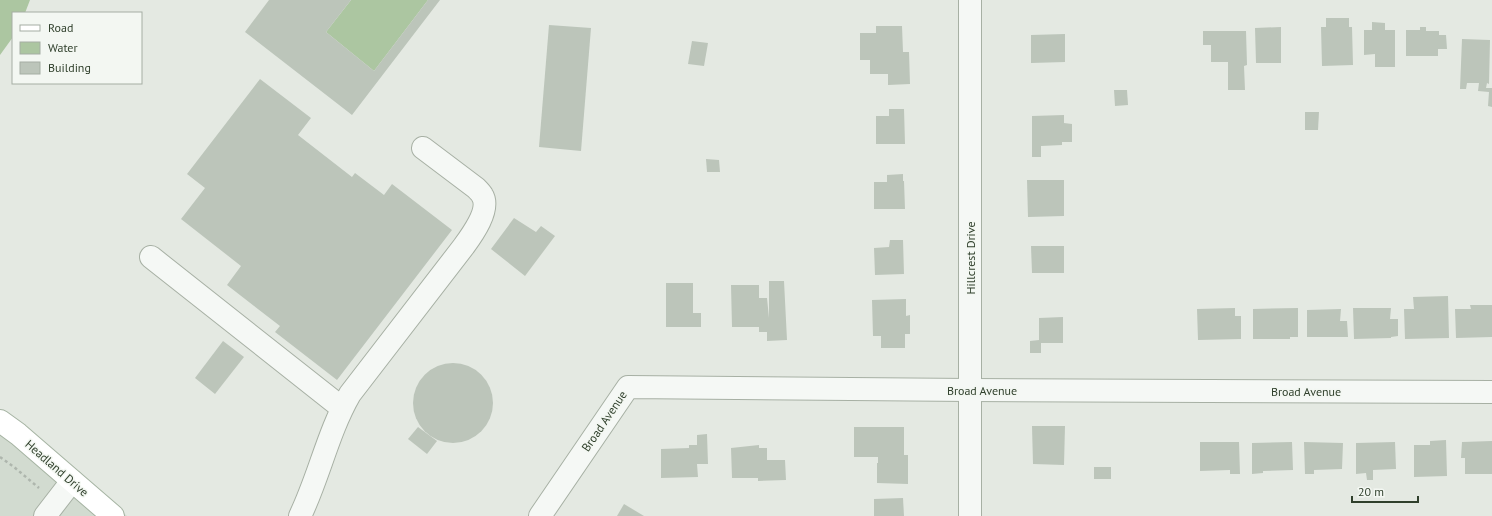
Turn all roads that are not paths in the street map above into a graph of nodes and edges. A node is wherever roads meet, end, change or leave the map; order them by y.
1 (970, 0) edge
2 (423, 148) dead end
3 (151, 257) dead end
4 (970, 390) junction
5 (1492, 392) edge
6 (342, 408) junction
7 (0, 420) edge
8 (72, 480) junction
9 (50, 509) edge
10 (113, 516) edge
11 (300, 516) edge
12 (540, 516) edge
13 (970, 516) edge

1 - 4 street, Hillcrest Drive
2 - 6 street
3 - 6 street
4 - 5 street, Broad Avenue
4 - 12 street, Broad Avenue
4 - 13 street, Hillcrest Drive
6 - 11 street
7 - 8 main road, Headland Drive
8 - 9 street
8 - 10 main road, Headland Drive

